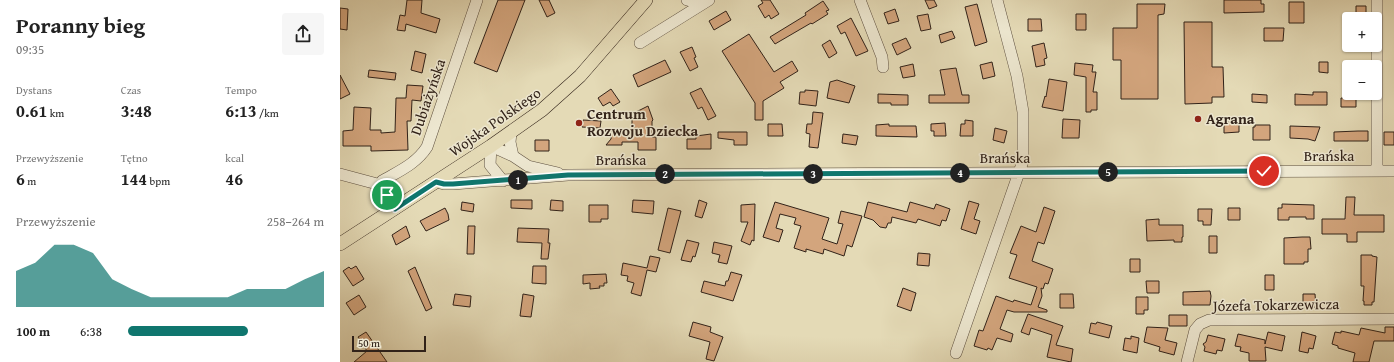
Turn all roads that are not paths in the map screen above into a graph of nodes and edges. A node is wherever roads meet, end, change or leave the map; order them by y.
1 (477, 0) edge
2 (646, 0) edge
3 (687, 0) edge
4 (860, 0) edge
5 (997, 0) edge
6 (1377, 0) edge
7 (705, 2) edge
8 (640, 44) dead end
9 (883, 67) dead end
10 (511, 133) junction
11 (491, 146) junction
12 (513, 156) junction
13 (1376, 171) junction
14 (1394, 171) edge
15 (1020, 172) junction
16 (340, 174) edge
17 (568, 175) junction
18 (502, 180) junction
19 (436, 182) junction
20 (381, 185) junction
21 (395, 209) junction
22 (340, 244) edge
23 (1394, 320) edge
24 (956, 353) dead end
25 (1187, 362) edge

1 - 20 street, Dubiażyńska
2 - 10 main road, Wojska Polskiego
3 - 7 street
4 - 9 street
5 - 15 street
6 - 13 street
7 - 8 street
10 - 11 main road, Wojska Polskiego
10 - 12 street
11 - 12 street, Brańska
11 - 18 street
11 - 19 main road, Wojska Polskiego
12 - 17 street, Brańska
13 - 14 street, Brańska
13 - 15 street, Brańska
15 - 17 street, Brańska
15 - 24 street
16 - 20 street
17 - 18 street, Brańska
18 - 19 street, Brańska
19 - 21 main road, Wojska Polskiego
20 - 21 street
21 - 22 main road, Wojska Polskiego
23 - 25 street, Józefa Tokarzewicza

